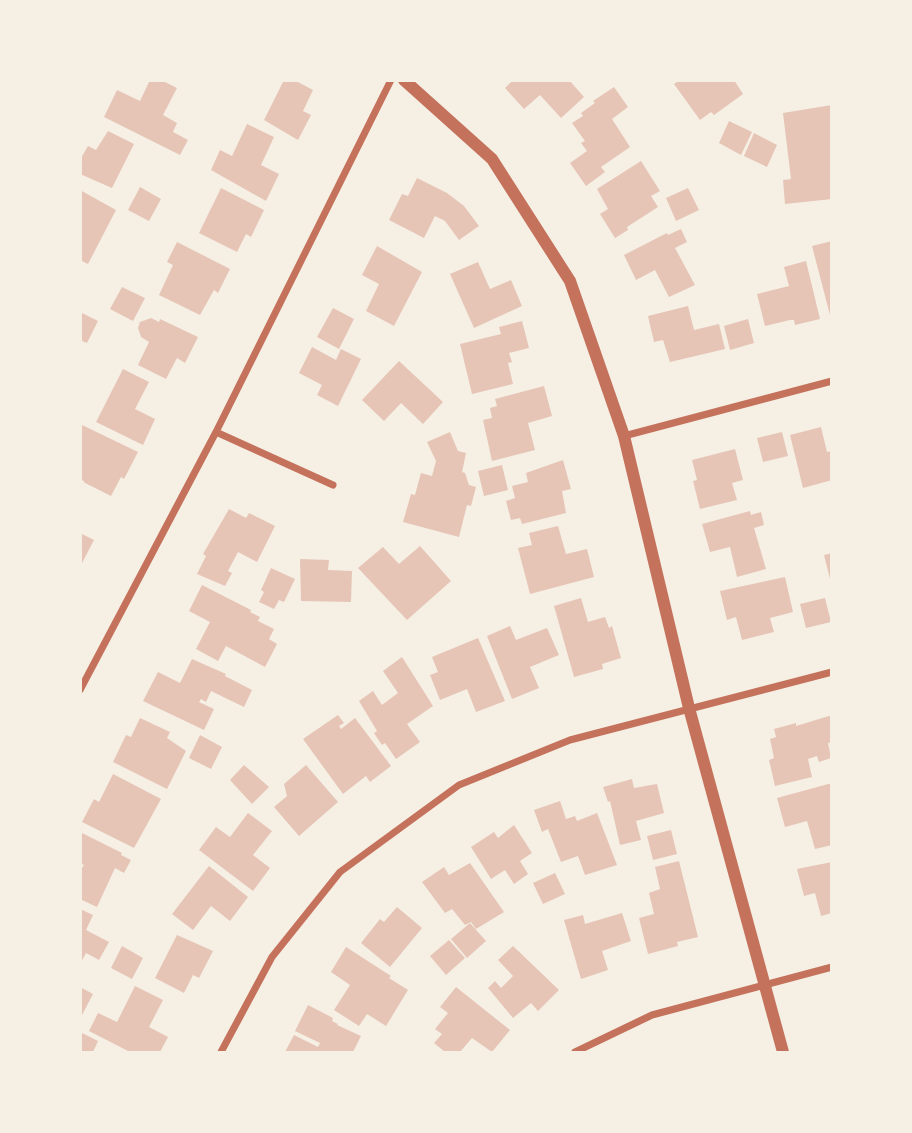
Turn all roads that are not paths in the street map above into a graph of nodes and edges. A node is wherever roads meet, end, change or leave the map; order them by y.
1 (391, 80) edge
2 (404, 80) edge
3 (831, 381) edge
4 (216, 432) junction
5 (624, 436) junction
6 (333, 485) dead end
7 (831, 671) edge
8 (80, 690) edge
9 (689, 708) junction
10 (831, 967) edge
11 (764, 985) junction
12 (221, 1052) edge
13 (575, 1052) edge
14 (783, 1052) edge

1 - 4 street
2 - 5 street
3 - 5 street
4 - 6 street
4 - 8 street
5 - 9 street
7 - 9 street
9 - 11 street
9 - 12 street
10 - 11 street
11 - 13 street
11 - 14 street

